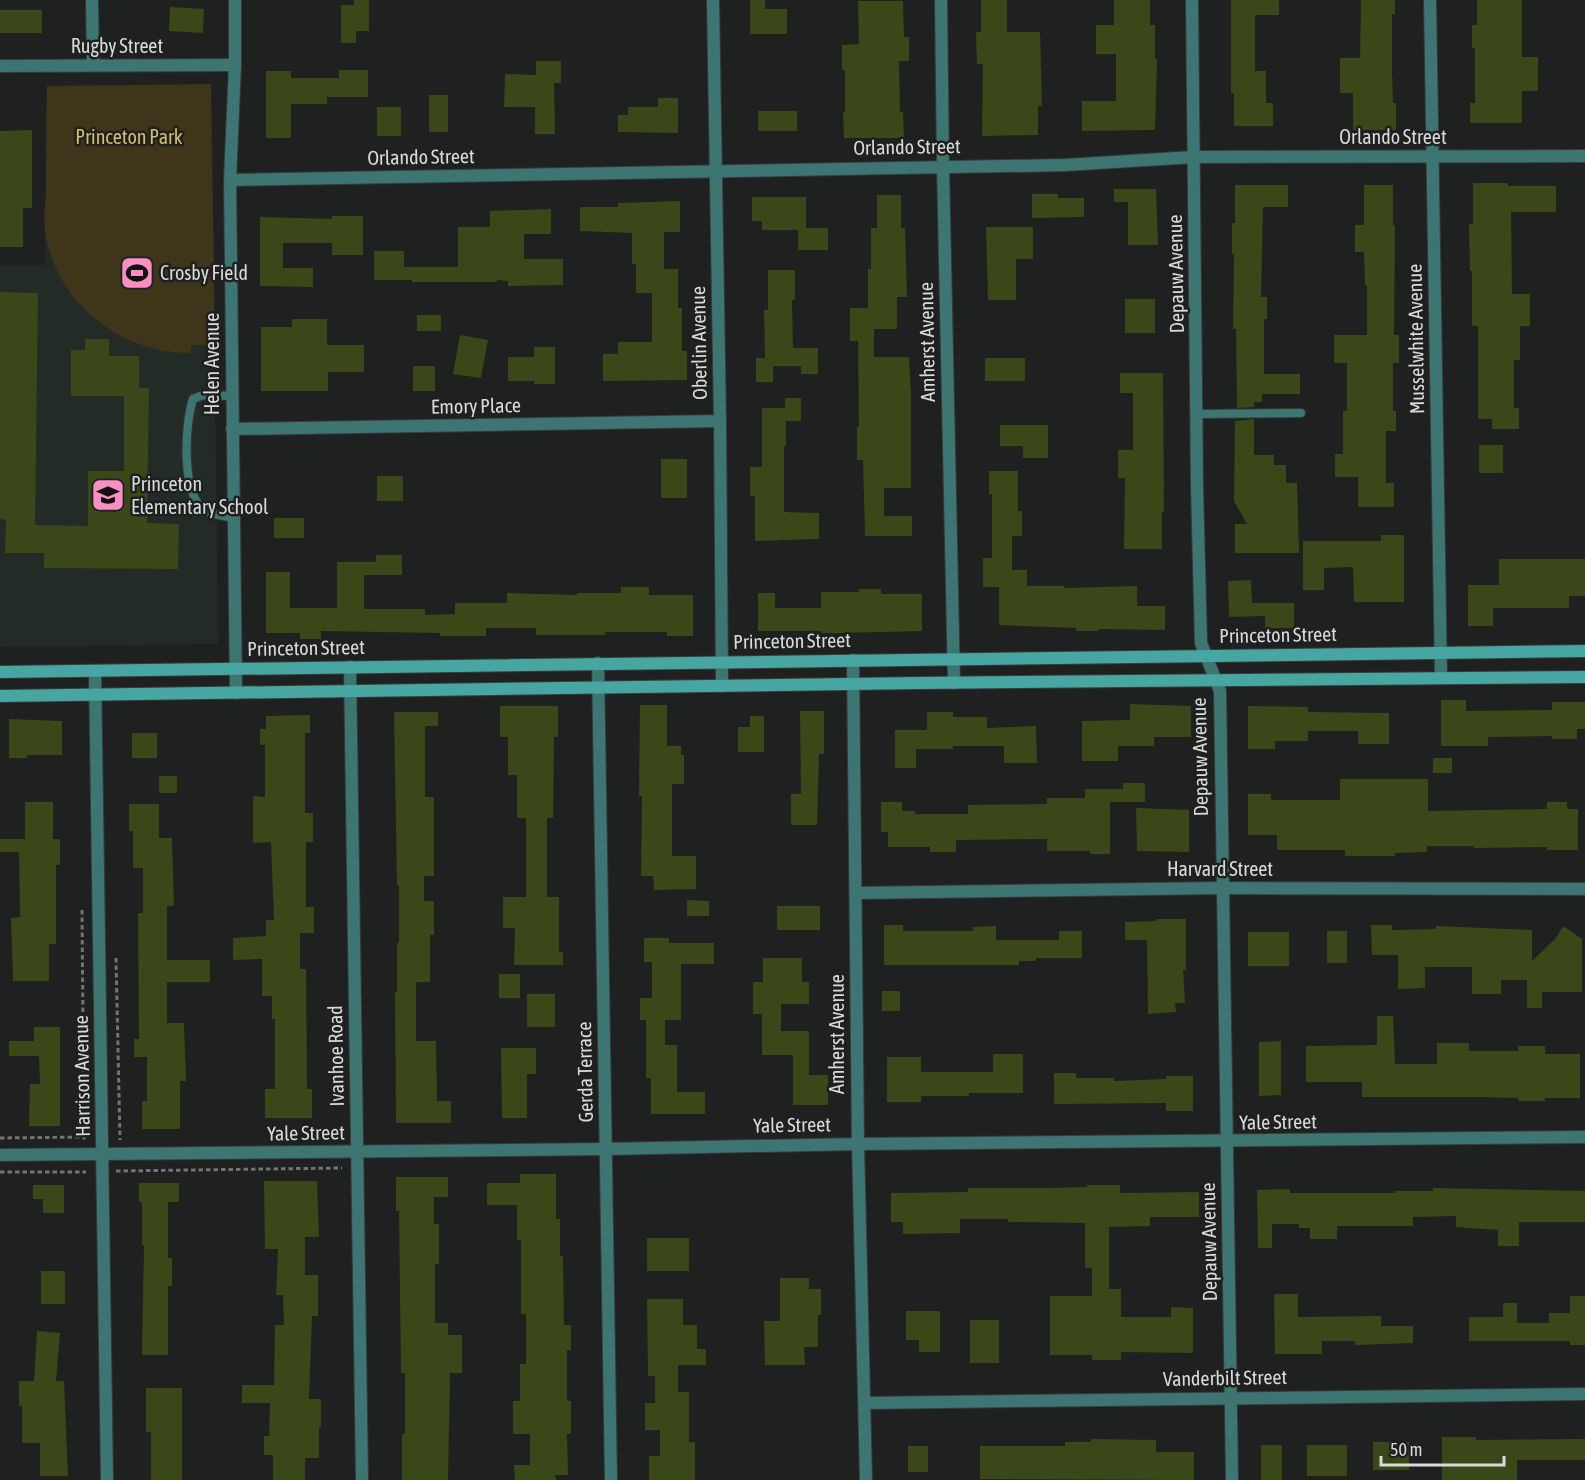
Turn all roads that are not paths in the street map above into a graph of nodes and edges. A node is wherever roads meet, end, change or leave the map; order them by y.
1 (92, 0) edge
2 (235, 0) edge
3 (713, 0) edge
4 (941, 0) edge
5 (1192, 0) edge
6 (1430, 0) edge
7 (93, 65) junction
8 (235, 65) junction
9 (0, 66) edge
10 (1432, 156) junction
11 (1585, 156) edge
12 (1194, 157) junction
13 (943, 166) junction
14 (716, 170) junction
15 (230, 180) junction
16 (232, 396) junction
17 (1302, 412) dead end
18 (1197, 414) junction
19 (720, 421) junction
20 (232, 429) junction
21 (234, 518) junction
22 (1585, 651) edge
23 (1441, 653) junction
24 (1206, 655) junction
25 (954, 658) junction
26 (853, 660) junction
27 (722, 662) junction
28 (598, 663) junction
29 (350, 667) junction
30 (236, 668) junction
31 (95, 671) junction
32 (0, 672) edge
33 (1585, 677) edge
34 (1441, 678) junction
35 (1215, 680) junction
36 (954, 683) junction
37 (854, 684) junction
38 (722, 686) junction
39 (598, 688) junction
40 (350, 691) junction
41 (236, 693) junction
42 (95, 695) junction
43 (0, 696) edge
44 (1222, 888) junction
45 (1585, 889) edge
46 (856, 893) junction
47 (1585, 1137) edge
48 (1227, 1142) junction
49 (858, 1144) junction
50 (606, 1149) junction
51 (357, 1152) junction
52 (102, 1154) junction
53 (0, 1155) edge
54 (1585, 1394) edge
55 (1231, 1398) junction
56 (865, 1402) junction
57 (107, 1480) edge
58 (362, 1480) edge
59 (611, 1480) edge
60 (866, 1480) edge
61 (1232, 1480) edge

1 - 7 street
2 - 8 street, Helen Avenue
3 - 14 street, Oberlin Avenue
4 - 13 street, Amherst Avenue
5 - 12 street, Depauw Avenue
6 - 10 street, Musselwhite Avenue
7 - 8 street, Rugby Street
7 - 9 street, Rugby Street
8 - 15 street, Helen Avenue
10 - 11 street, Orlando Street
10 - 12 street, Orlando Street
10 - 23 street, Musselwhite Avenue
12 - 13 street, Orlando Street
12 - 18 street, Depauw Avenue
13 - 14 street, Orlando Street
13 - 25 street, Amherst Avenue
14 - 15 street, Orlando Street
14 - 19 street, Oberlin Avenue
15 - 16 street, Helen Avenue
16 - 20 street, Helen Avenue
16 - 21 lane
17 - 18 lane
18 - 24 street, Depauw Avenue
19 - 20 street, Emory Place
19 - 27 street, Oberlin Avenue
20 - 21 street, Helen Avenue
21 - 30 street, Helen Avenue
22 - 23 main road, Princeton Street
23 - 24 main road, Princeton Street
23 - 34 street, Musselwhite Avenue
24 - 25 main road, Princeton Street
24 - 35 street, Depauw Avenue
25 - 26 main road, Princeton Street
25 - 36 street, Amherst Avenue
26 - 27 main road, Princeton Street
26 - 37 street, Amherst Avenue
27 - 28 main road, Princeton Street
27 - 38 street, Oberlin Avenue
28 - 29 main road, Princeton Street
28 - 39 street, Gerda Terrace
29 - 30 main road, Princeton Street
29 - 40 street, Ivanhoe Road
30 - 31 main road, Princeton Street
30 - 41 street, Helen Avenue
31 - 32 main road, Princeton Street
31 - 42 street, Harrison Avenue
33 - 34 main road
34 - 35 main road
35 - 36 main road
35 - 44 street, Depauw Avenue
36 - 37 main road
37 - 38 main road
37 - 46 street, Amherst Avenue
38 - 39 main road
39 - 40 main road
39 - 50 street, Gerda Terrace
40 - 41 main road
40 - 51 street, Ivanhoe Road
41 - 42 main road
42 - 43 main road
42 - 52 street, Harrison Avenue
44 - 45 street, Harvard Street
44 - 46 street, Harvard Street
44 - 48 street, Depauw Avenue
46 - 49 street, Amherst Avenue
47 - 48 street, Yale Street
48 - 49 street, Yale Street
48 - 55 street, Depauw Avenue
49 - 50 street, Yale Street
49 - 56 street, Amherst Avenue
50 - 51 street, Yale Street
50 - 59 street, Gerda Terrace
51 - 52 street, Yale Street
51 - 58 street, Ivanhoe Road
52 - 53 street, Yale Street
52 - 57 street, Harrison Avenue
54 - 55 street, Vanderbilt Street
55 - 56 street, Vanderbilt Street
55 - 61 street, Depauw Avenue
56 - 60 street, Amherst Avenue

